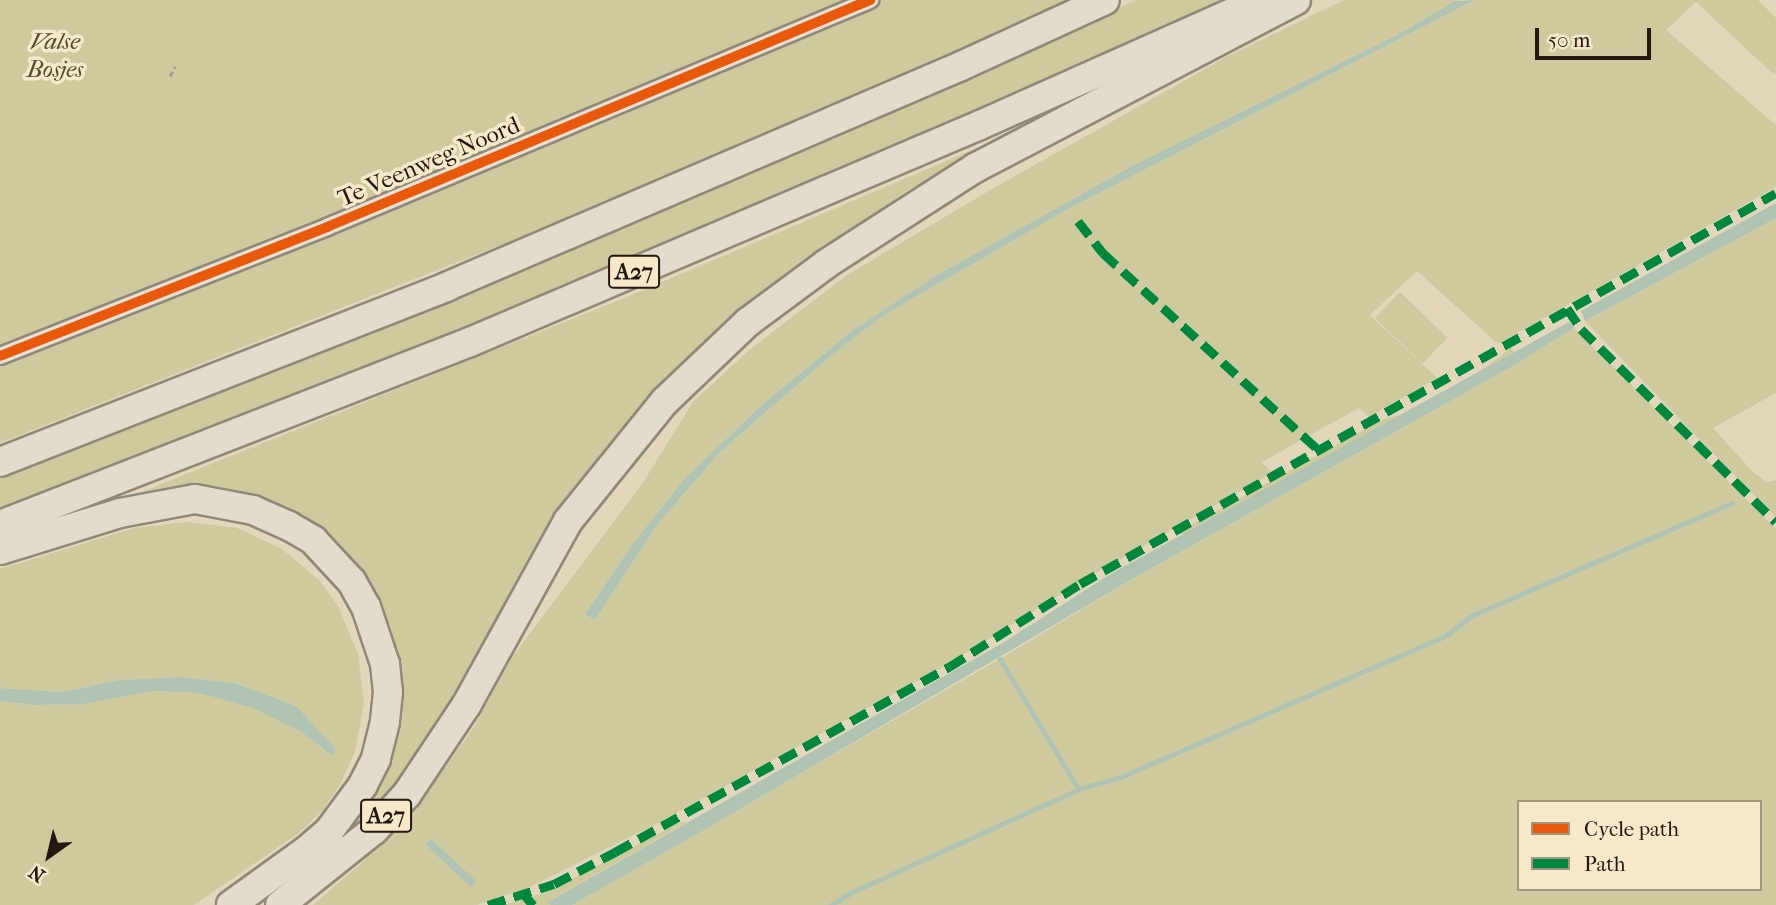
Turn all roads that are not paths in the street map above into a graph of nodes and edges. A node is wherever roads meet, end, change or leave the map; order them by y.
1 (870, 0) edge
2 (1105, 0) edge
3 (1260, 0) edge
4 (1296, 0) edge
5 (0, 356) edge
6 (0, 461) edge
7 (0, 525) edge
8 (0, 550) edge
9 (231, 905) edge
10 (280, 905) edge

1 - 5 street, Te Veenweg Noord
2 - 6 highway, A27
3 - 7 highway, A27
4 - 10 highway, A27
8 - 9 highway, A27

